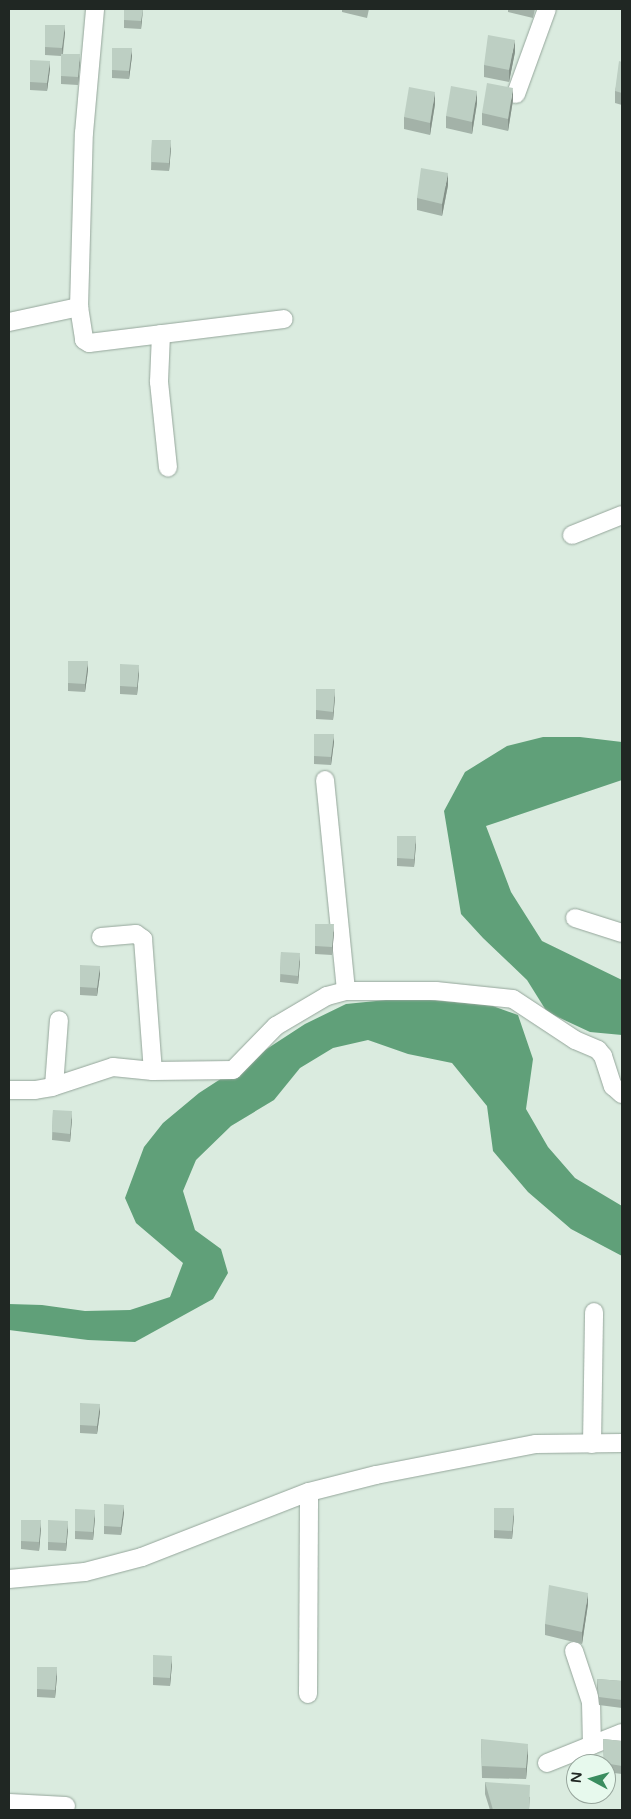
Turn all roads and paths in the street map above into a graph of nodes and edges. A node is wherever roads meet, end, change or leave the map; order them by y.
1 (95, 9) edge
2 (547, 9) edge
3 (516, 94) dead end
4 (79, 307) junction
5 (284, 320) dead end
6 (9, 322) edge
7 (161, 334) junction
8 (168, 468) dead end
9 (622, 515) edge
10 (572, 535) dead end
11 (325, 780) dead end
12 (574, 918) dead end
13 (622, 934) edge
14 (101, 937) dead end
15 (346, 991) junction
16 (59, 1020) dead end
17 (153, 1071) junction
18 (54, 1086) junction
19 (9, 1090) edge
20 (622, 1094) edge
21 (594, 1312) dead end
22 (622, 1443) edge
23 (592, 1444) junction
24 (310, 1492) junction
25 (9, 1579) edge
26 (574, 1651) dead end
27 (308, 1694) dead end
28 (622, 1733) edge
29 (592, 1745) junction
30 (548, 1763) dead end
31 (9, 1803) edge
32 (66, 1806) dead end

1 - 4 street
2 - 3 street
4 - 6 street
4 - 7 street
5 - 7 street
7 - 8 street
9 - 10 street
11 - 15 street
12 - 13 street
14 - 17 street
15 - 17 street
15 - 20 street
16 - 18 street
17 - 18 street
18 - 19 street
21 - 23 street
22 - 23 street
23 - 24 street
24 - 25 street
24 - 27 street
26 - 29 street
28 - 29 street
29 - 30 street
31 - 32 street

